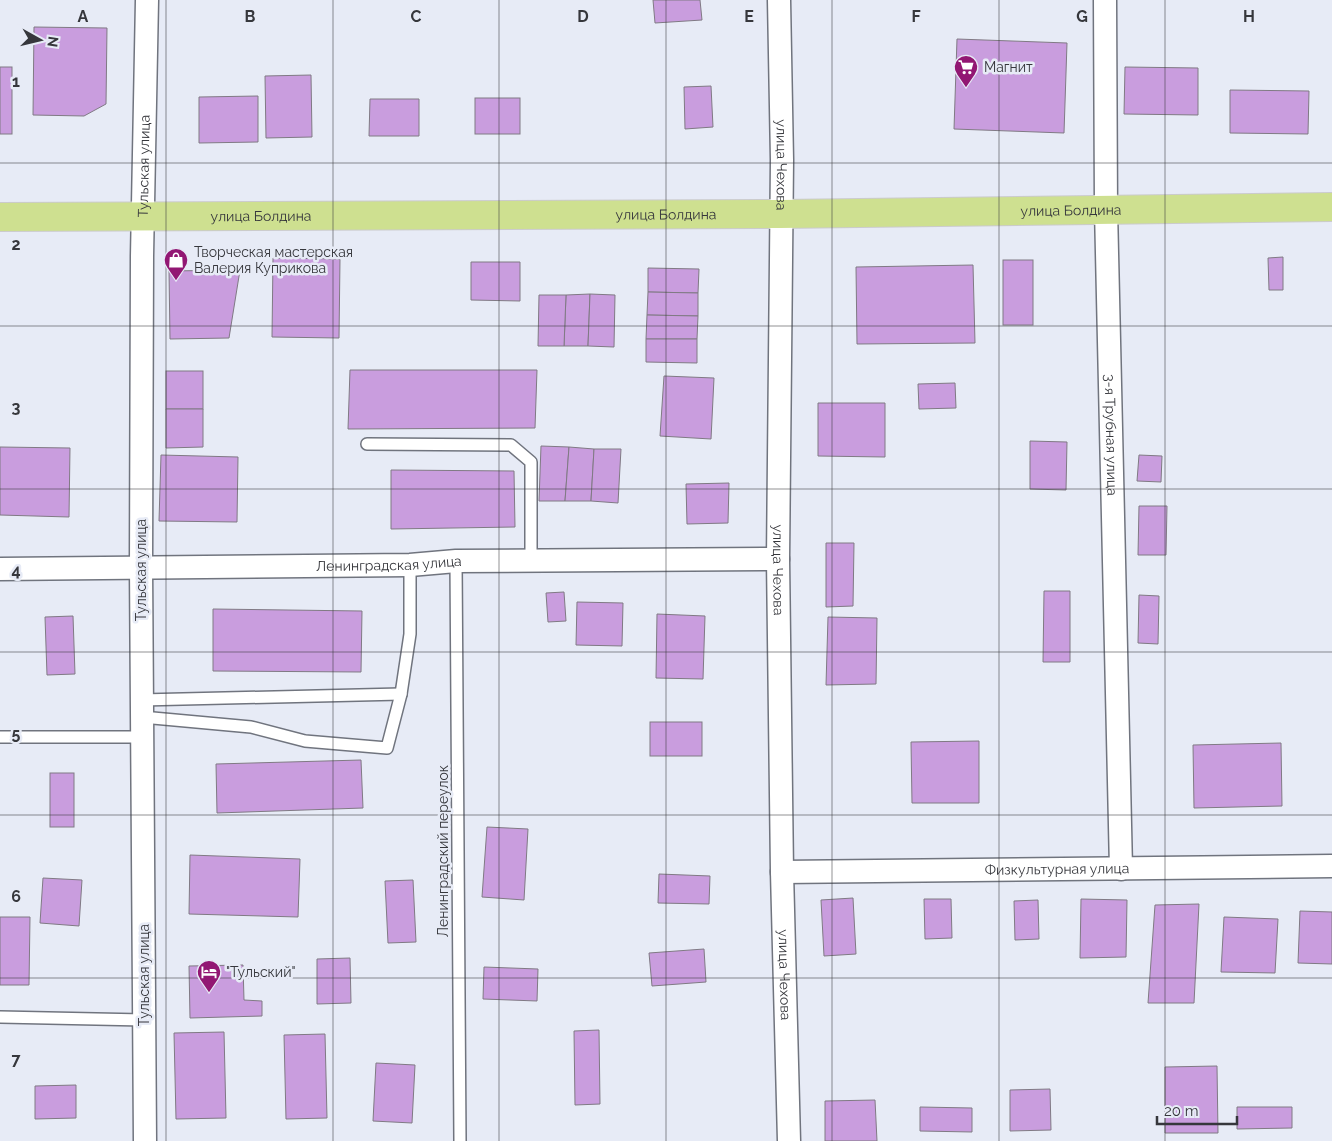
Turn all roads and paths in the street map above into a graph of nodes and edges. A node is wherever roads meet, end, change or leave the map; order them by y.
1 (147, 0) edge
2 (779, 0) edge
3 (1105, 0) edge
4 (1332, 207) edge
5 (1106, 209) junction
6 (780, 214) junction
7 (142, 216) junction
8 (0, 217) edge
9 (367, 444) dead end
10 (778, 559) junction
11 (531, 560) junction
12 (456, 561) junction
13 (410, 565) junction
14 (141, 567) junction
15 (0, 569) edge
16 (401, 694) junction
17 (142, 718) junction
18 (0, 737) edge
19 (1332, 866) edge
20 (1121, 869) junction
21 (782, 872) junction
22 (0, 1017) edge
23 (144, 1020) junction
24 (145, 1141) edge
25 (460, 1141) edge
26 (789, 1141) edge

1 - 7 street, Тульская улица
2 - 6 street, улица Чехова
3 - 5 street, 3-я Трубная улица
4 - 5 main road, улица Болдина
5 - 6 main road, улица Болдина
5 - 20 street, 3-я Трубная улица
6 - 7 main road, улица Болдина
6 - 10 street, улица Чехова
7 - 8 main road, улица Болдина
7 - 14 street, Тульская улица
9 - 11 lane
10 - 11 street, Ленинградская улица
10 - 21 street, улица Чехова
11 - 12 street, Ленинградская улица
12 - 13 street, Ленинградская улица
12 - 25 lane, Ленинградский переулок
13 - 14 street, Ленинградская улица
13 - 16 lane
14 - 15 street, Ленинградская улица
14 - 17 street, Тульская улица
16 - 17 lane
16 - 17 lane
17 - 18 lane
17 - 23 street, Тульская улица
19 - 20 street, Физкультурная улица
20 - 21 street, Физкультурная улица
21 - 26 street, улица Чехова
22 - 23 lane
23 - 24 street, Тульская улица

